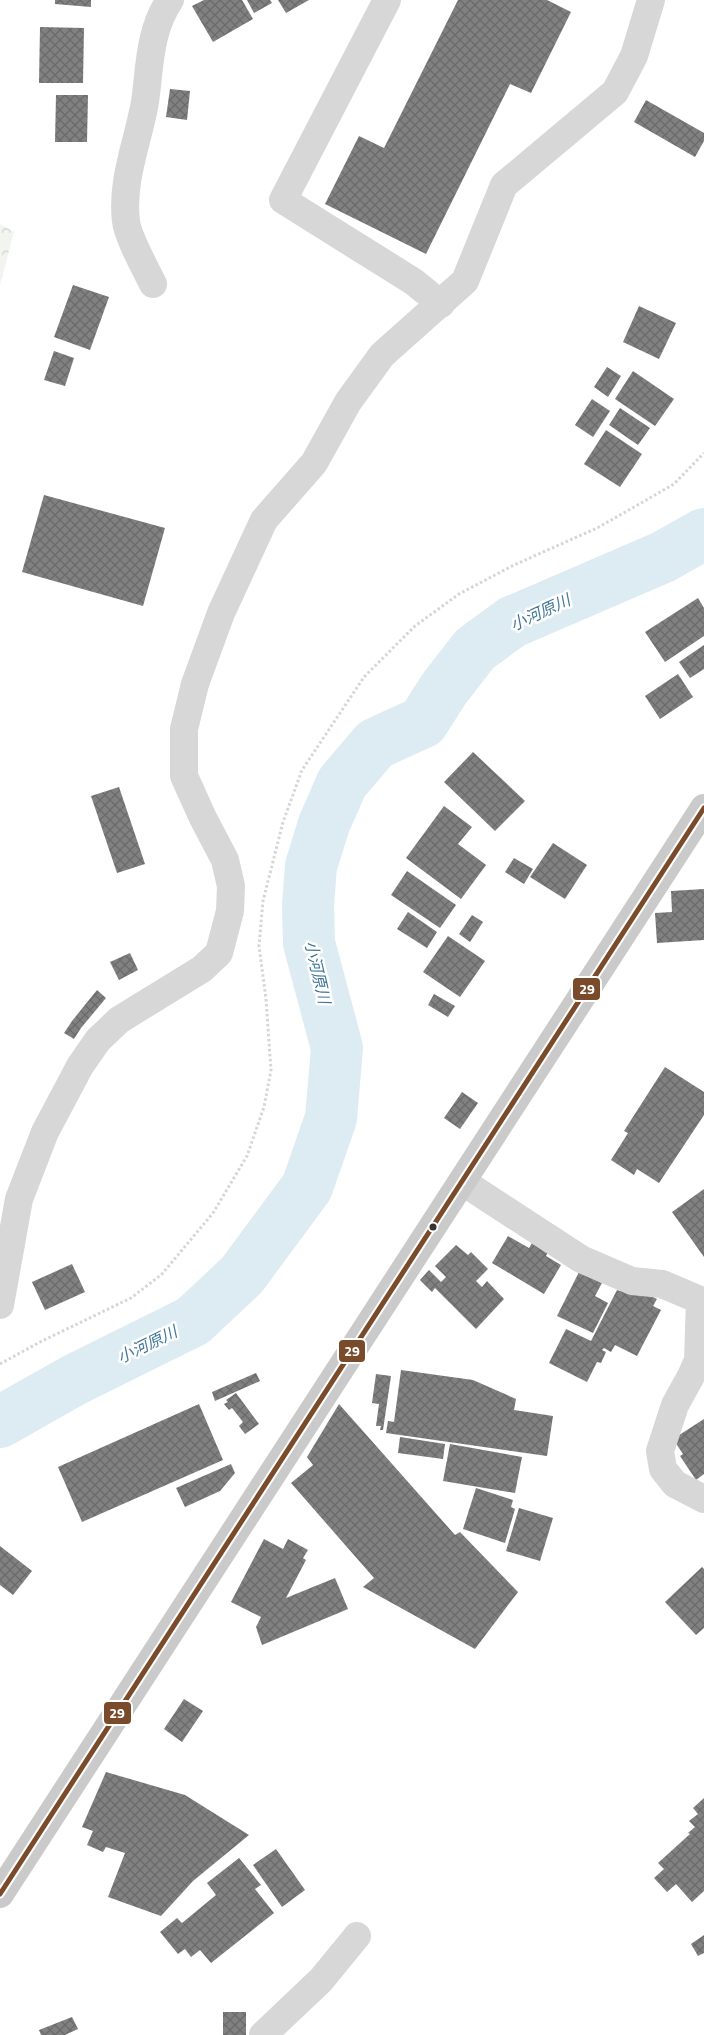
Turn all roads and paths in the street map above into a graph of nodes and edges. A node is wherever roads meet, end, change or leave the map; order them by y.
1 (170, 0) edge
2 (387, 0) edge
3 (651, 0) edge
4 (153, 284) dead end
5 (441, 304) junction
6 (704, 453) edge
7 (704, 808) edge
8 (463, 1182) junction
9 (0, 1305) edge
10 (0, 1364) edge
11 (704, 1499) edge
12 (0, 1894) edge
13 (357, 1936) dead end
14 (263, 2035) edge

1 - 4 street
2 - 5 street
3 - 5 street
5 - 9 street
6 - 10 path
7 - 8 main road
8 - 11 street
8 - 12 main road
13 - 14 street

